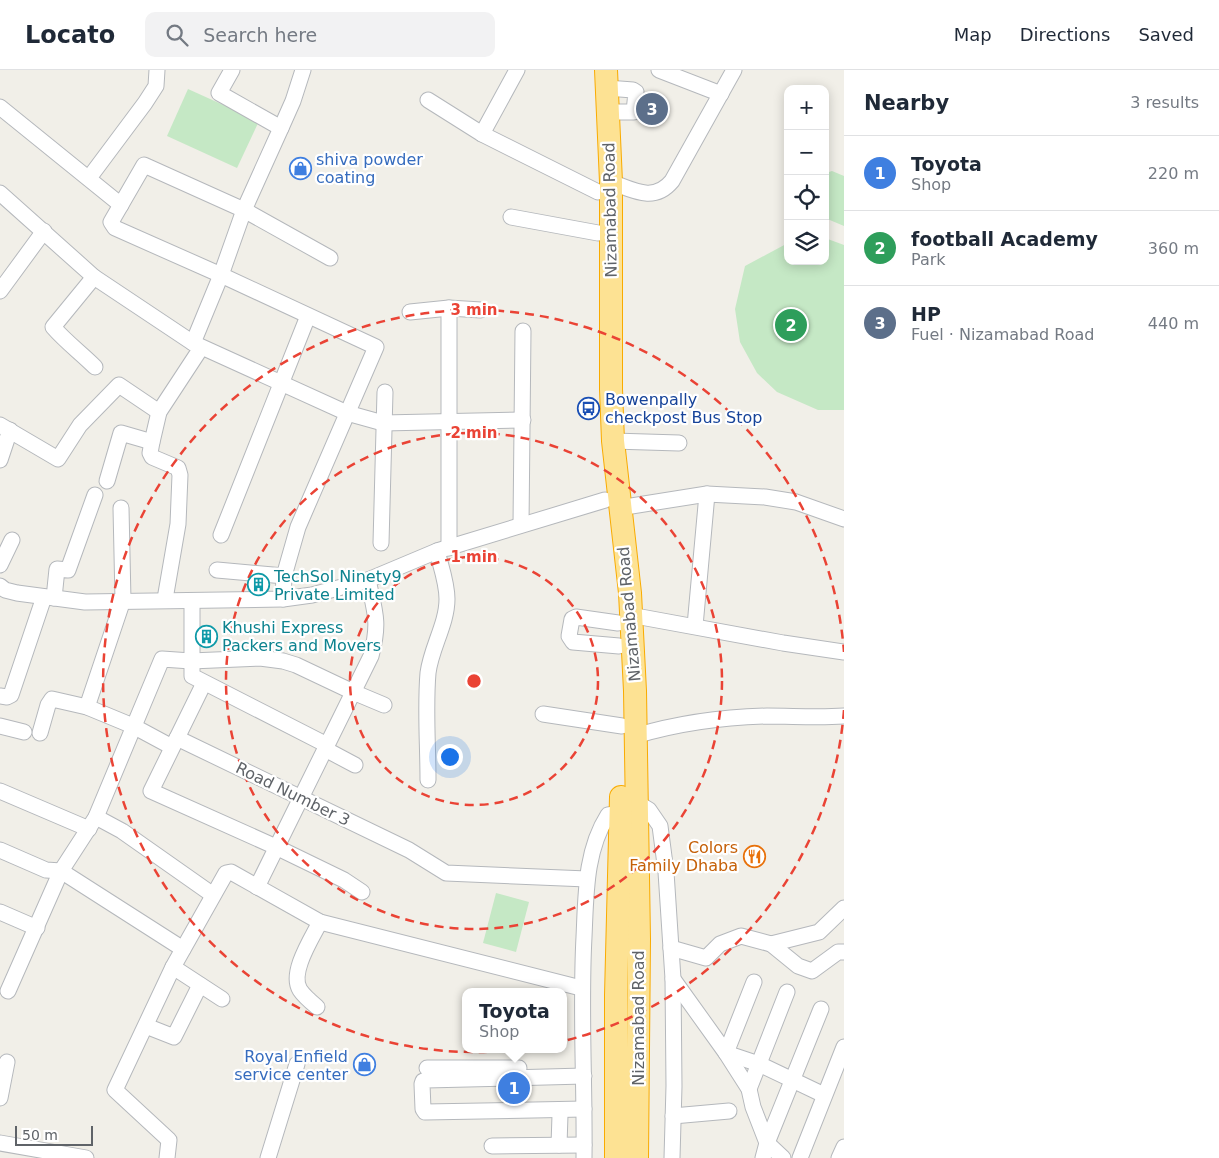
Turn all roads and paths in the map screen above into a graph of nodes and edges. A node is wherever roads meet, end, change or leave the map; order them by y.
1 (157, 70) edge
2 (232, 70) edge
3 (303, 70) edge
4 (517, 70) edge
5 (659, 70) edge
6 (734, 70) edge
7 (602, 76) edge
8 (721, 94) junction
9 (428, 100) dead end
10 (0, 107) edge
11 (281, 128) junction
12 (482, 134) junction
13 (89, 178) junction
14 (604, 187) junction
15 (0, 193) edge
16 (120, 205) junction
17 (244, 210) junction
18 (511, 217) dead end
19 (44, 231) junction
20 (598, 233) junction
21 (330, 258) dead end
22 (221, 275) junction
23 (94, 277) junction
24 (0, 291) edge
25 (449, 308) junction
26 (481, 310) dead end
27 (410, 312) dead end
28 (308, 316) junction
29 (522, 331) dead end
30 (197, 345) junction
31 (95, 367) dead end
32 (280, 383) junction
33 (385, 392) dead end
34 (159, 412) junction
35 (347, 413) junction
36 (522, 420) junction
37 (450, 422) junction
38 (383, 423) junction
39 (5, 428) edge
40 (613, 441) junction
41 (152, 442) junction
42 (679, 443) dead end
43 (0, 460) edge
44 (107, 481) dead end
45 (707, 494) junction
46 (95, 495) dead end
47 (612, 504) junction
48 (121, 508) dead end
49 (844, 519) edge
50 (521, 526) junction
51 (221, 535) dead end
52 (12, 540) dead end
53 (382, 543) dead end
54 (443, 549) junction
55 (0, 566) edge
56 (217, 570) dead end
57 (284, 576) junction
58 (368, 580) junction
59 (2, 592) edge
60 (49, 598) junction
61 (283, 599) junction
62 (123, 600) junction
63 (165, 600) junction
64 (192, 601) junction
65 (624, 619) junction
66 (695, 626) junction
67 (619, 646) junction
68 (844, 652) edge
69 (191, 661) junction
70 (204, 682) junction
71 (353, 692) junction
72 (0, 696) edge
73 (384, 705) dead end
74 (87, 707) junction
75 (543, 714) dead end
76 (844, 716) edge
77 (0, 726) edge
78 (133, 726) junction
79 (628, 731) junction
80 (24, 732) dead end
81 (40, 733) dead end
82 (174, 743) junction
83 (326, 747) junction
84 (355, 765) dead end
85 (428, 780) dead end
86 (0, 791) edge
87 (301, 799) junction
88 (629, 807) junction
89 (92, 823) junction
90 (276, 847) junction
91 (0, 850) edge
92 (61, 871) junction
93 (587, 879) junction
94 (257, 887) junction
95 (362, 892) dead end
96 (213, 895) junction
97 (844, 908) edge
98 (0, 912) edge
99 (320, 922) junction
100 (37, 928) junction
101 (771, 944) junction
102 (671, 948) junction
103 (183, 949) junction
104 (844, 952) edge
105 (517, 962) dead end
106 (173, 967) junction
107 (673, 979) junction
108 (582, 982) junction
109 (754, 982) dead end
110 (200, 985) junction
111 (8, 991) dead end
112 (786, 992) dead end
113 (222, 998) dead end
114 (317, 1007) dead end
115 (821, 1009) dead end
116 (146, 1026) junction
117 (844, 1046) edge
118 (726, 1053) junction
119 (7, 1062) dead end
120 (297, 1064) dead end
121 (759, 1064) junction
122 (427, 1068) dead end
123 (584, 1072) junction
124 (792, 1080) junction
125 (749, 1089) junction
126 (824, 1095) junction
127 (0, 1098) edge
128 (584, 1109) junction
129 (729, 1110) dead end
130 (560, 1115) dead end
131 (673, 1116) junction
132 (0, 1143) edge
133 (559, 1145) junction
134 (16, 1146) junction
135 (492, 1146) dead end
136 (844, 1146) edge
137 (766, 1151) edge
138 (584, 1152) edge
139 (28, 1158) edge
140 (86, 1158) edge
141 (167, 1158) edge
142 (268, 1158) edge
143 (616, 1158) edge
144 (637, 1158) edge
145 (672, 1158) edge
146 (783, 1158) edge
147 (800, 1158) edge
148 (840, 1158) edge

1 - 13 street
2 - 11 street
3 - 11 street
4 - 12 street
5 - 8 street
6 - 8 street
7 - 14 highway, Nizamabad Road
7 - 14 highway, Nizamabad Road
8 - 14 street
9 - 12 street
10 - 13 street
11 - 17 street
12 - 14 street
13 - 16 street
14 - 20 highway, Nizamabad Road
14 - 40 highway, Nizamabad Road
15 - 19 street
16 - 17 street
16 - 22 street
17 - 21 street
17 - 22 street
18 - 20 street
19 - 23 street
19 - 24 street
20 - 47 highway, Nizamabad Road
22 - 28 street
22 - 30 street
23 - 30 street
23 - 31 street
25 - 26 street
25 - 27 street
25 - 37 street
28 - 32 street
28 - 35 street
29 - 36 street
30 - 32 street
30 - 34 street
32 - 35 street
32 - 51 street
33 - 38 street
34 - 39 street
34 - 41 street
35 - 38 street
35 - 57 street
36 - 37 street
36 - 50 street
37 - 38 street
37 - 54 street
38 - 53 street
39 - 43 street
40 - 42 street
40 - 47 highway, Nizamabad Road
41 - 44 street
41 - 63 street
45 - 47 street
45 - 49 street
45 - 66 street
46 - 60 street
47 - 50 street
47 - 65 highway, Nizamabad Road
48 - 62 street
50 - 54 street
52 - 55 street
54 - 58 street
54 - 85 street
56 - 57 street
57 - 61 street
58 - 61 street
58 - 71 street
59 - 60 street
60 - 62 street
60 - 72 street
61 - 64 street
62 - 63 street
62 - 74 street
63 - 64 street
64 - 69 street
65 - 66 street
65 - 67 highway, Nizamabad Road
65 - 67 street
65 - 79 highway, Nizamabad Road
66 - 68 street
67 - 79 highway, Nizamabad Road
69 - 70 street
69 - 71 street
69 - 78 street
70 - 82 street
70 - 83 street
71 - 73 street
71 - 83 street
74 - 78 street, Road Number 3
74 - 81 street, Road Number 3
75 - 79 street
76 - 79 street
77 - 80 street
78 - 82 street, Road Number 3
78 - 89 street
79 - 88 highway, Nizamabad Road
82 - 87 street, Road Number 3
82 - 90 street
83 - 84 street
83 - 87 street
86 - 89 street
87 - 90 street
87 - 93 street, Road Number 3
88 - 93 street
88 - 102 street
88 - 143 highway, Nizamabad Road
88 - 144 highway, Nizamabad Road
89 - 92 street
89 - 96 street
90 - 94 street
90 - 95 street
91 - 92 street
92 - 100 street
92 - 103 street
93 - 108 street
94 - 96 street
94 - 99 street
96 - 103 street
97 - 101 street
98 - 100 street
99 - 108 street
99 - 114 street
100 - 111 street
101 - 102 street
101 - 104 street
102 - 107 street
103 - 106 street
105 - 108 street
106 - 110 street
106 - 116 street
107 - 118 street
107 - 131 street
108 - 123 street
109 - 118 street
110 - 113 street
110 - 116 street
112 - 121 street
115 - 124 street
116 - 141 street
117 - 126 street
118 - 121 street
118 - 125 street
119 - 127 street
120 - 142 street
121 - 124 street
121 - 125 street
122 - 123 street
123 - 128 street
123 - 128 street
124 - 126 street
124 - 137 street
125 - 137 street
126 - 147 street
128 - 138 street
129 - 131 street
130 - 133 street
131 - 145 street
132 - 134 street
133 - 135 street
133 - 138 street
134 - 139 street
134 - 140 street
136 - 148 street
137 - 146 street

